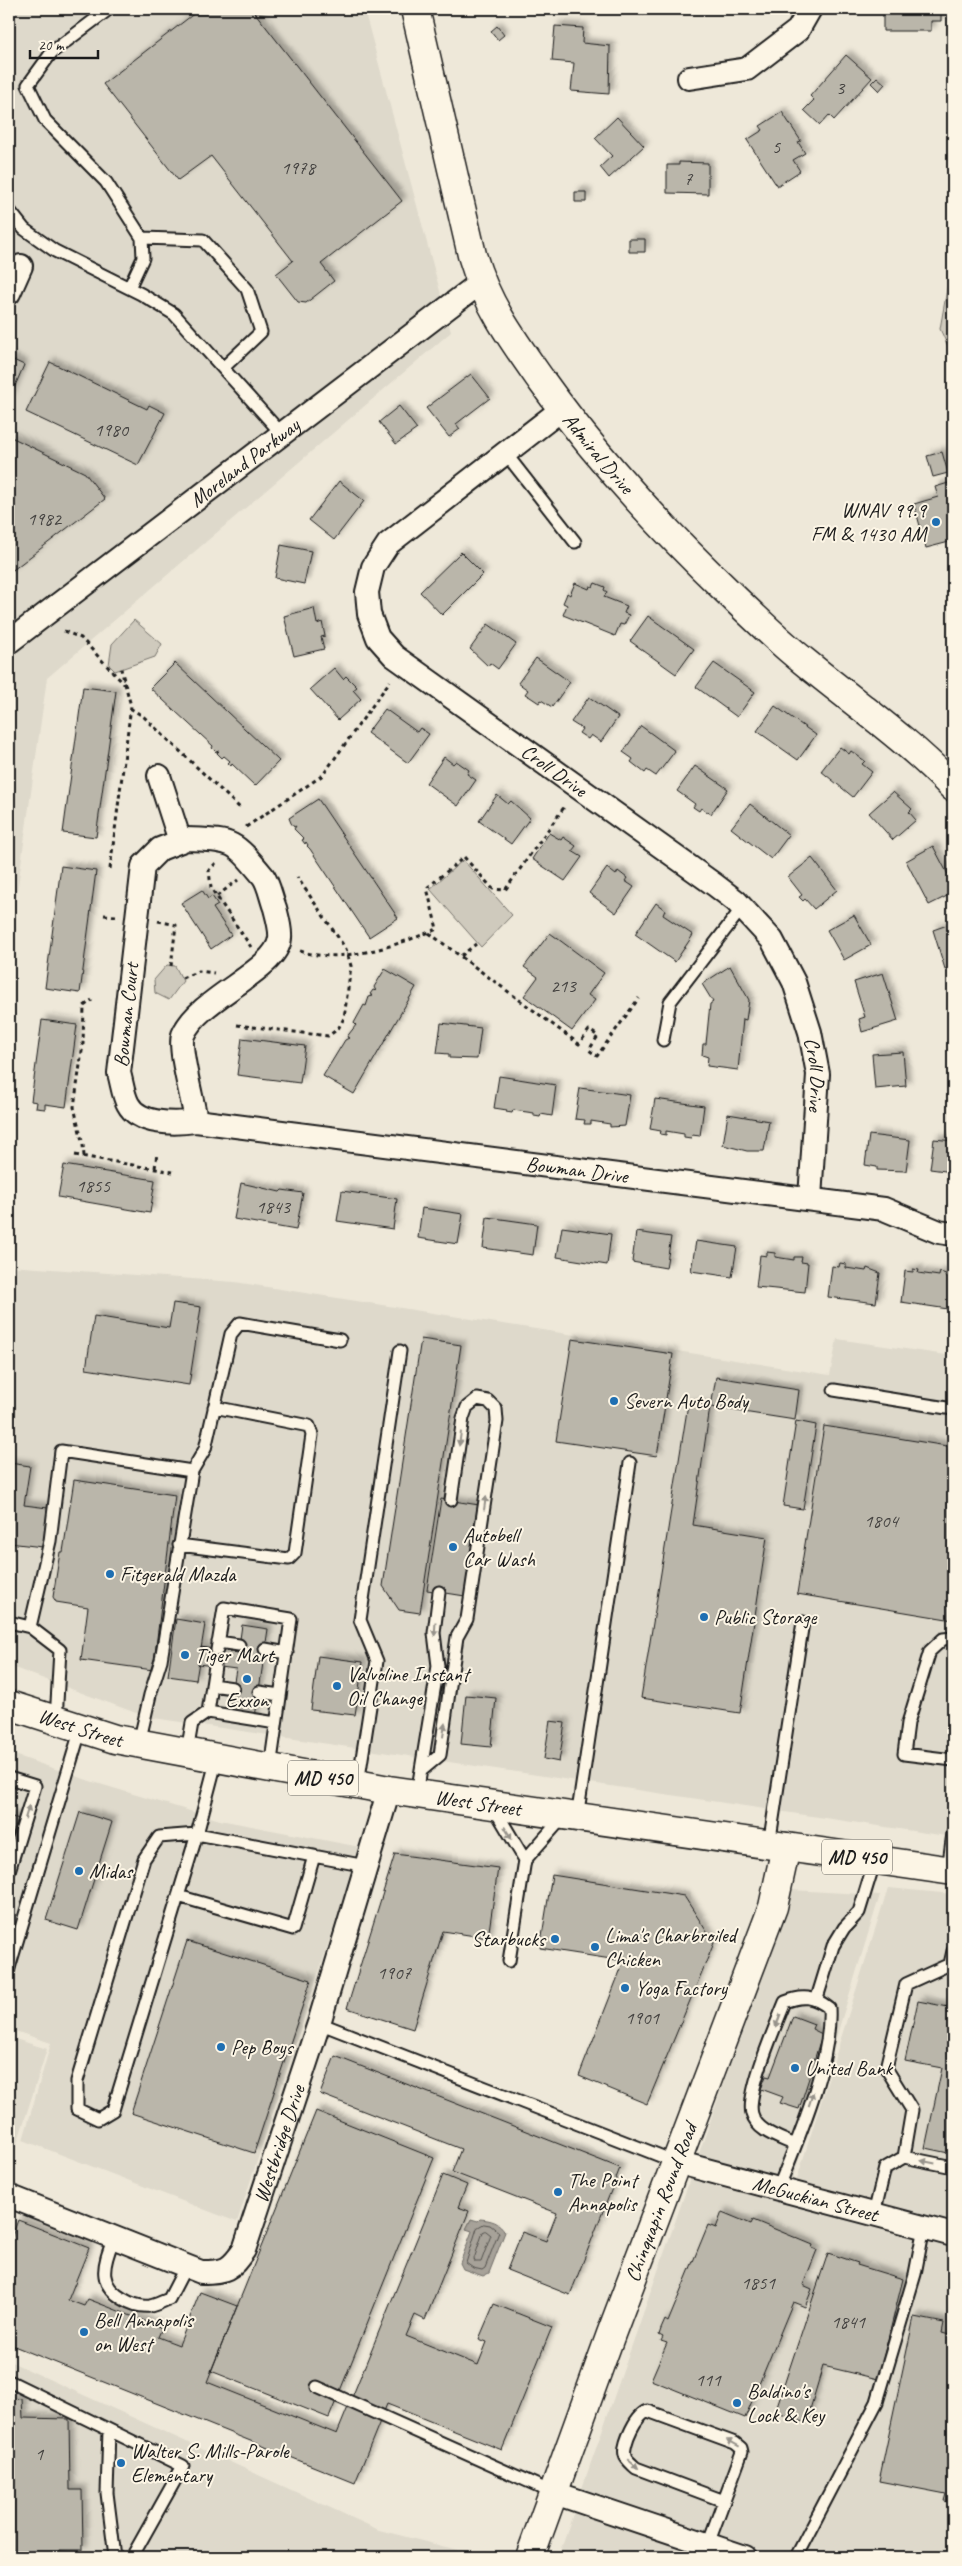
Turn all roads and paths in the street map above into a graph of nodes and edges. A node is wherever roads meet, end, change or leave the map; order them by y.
1 (109, 9) edge
2 (416, 9) edge
3 (810, 9) edge
4 (689, 78) dead end
5 (9, 210) edge
6 (142, 238) junction
7 (21, 266) dead end
8 (480, 283) junction
9 (129, 288) junction
10 (9, 292) edge
11 (223, 368) junction
12 (562, 409) junction
13 (282, 434) junction
14 (506, 454) junction
15 (575, 542) dead end
16 (64, 631) dead end
17 (9, 642) edge
18 (121, 669) dead end
19 (390, 681) dead end
20 (125, 686) junction
21 (130, 708) junction
22 (159, 776) dead end
23 (953, 786) edge
24 (565, 806) dead end
25 (242, 809) dead end
26 (242, 830) dead end
27 (180, 841) junction
28 (220, 858) dead end
29 (110, 869) dead end
30 (297, 877) dead end
31 (229, 887) dead end
32 (217, 896) junction
33 (742, 908) junction
34 (150, 920) dead end
35 (429, 932) junction
36 (476, 944) dead end
37 (299, 951) dead end
38 (256, 954) dead end
39 (347, 954) junction
40 (461, 956) junction
41 (171, 966) dead end
42 (223, 974) dead end
43 (182, 978) dead end
44 (639, 998) dead end
45 (92, 1000) dead end
46 (237, 1025) dead end
47 (663, 1040) dead end
48 (196, 1122) junction
49 (157, 1153) dead end
50 (75, 1155) dead end
51 (84, 1156) junction
52 (154, 1168) junction
53 (172, 1172) dead end
54 (810, 1198) junction
55 (953, 1234) edge
56 (340, 1340) dead end
57 (400, 1351) dead end
58 (834, 1390) dead end
59 (214, 1407) junction
60 (953, 1409) edge
61 (630, 1463) dead end
62 (192, 1471) junction
63 (451, 1500) dead end
64 (179, 1545) junction
65 (439, 1592) dead end
66 (9, 1622) edge
67 (804, 1622) dead end
68 (30, 1627) junction
69 (953, 1638) edge
70 (239, 1645) dead end
71 (265, 1649) dead end
72 (287, 1652) junction
73 (215, 1666) dead end
74 (212, 1685) junction
75 (233, 1688) dead end
76 (259, 1692) dead end
77 (280, 1695) junction
78 (9, 1705) edge
79 (208, 1712) junction
80 (56, 1720) junction
81 (276, 1723) junction
82 (82, 1728) junction
83 (139, 1744) junction
84 (187, 1752) junction
85 (217, 1758) junction
86 (953, 1760) edge
87 (270, 1768) junction
88 (9, 1778) edge
89 (420, 1782) junction
90 (358, 1784) junction
91 (389, 1790) junction
92 (492, 1805) junction
93 (571, 1817) junction
94 (953, 1833) edge
95 (197, 1834) junction
96 (777, 1846) junction
97 (314, 1856) junction
98 (525, 1860) junction
99 (875, 1860) junction
100 (366, 1866) junction
101 (9, 1870) edge
102 (951, 1870) edge
103 (178, 1896) junction
104 (953, 1950) edge
105 (509, 1961) dead end
106 (9, 1968) edge
107 (817, 1998) junction
108 (319, 2023) junction
109 (795, 2145) junction
110 (904, 2158) junction
111 (676, 2162) junction
112 (953, 2167) edge
113 (778, 2189) junction
114 (9, 2196) edge
115 (874, 2214) junction
116 (924, 2227) junction
117 (953, 2235) edge
118 (114, 2238) junction
119 (186, 2266) junction
120 (9, 2381) edge
121 (317, 2387) dead end
122 (109, 2430) junction
123 (552, 2492) junction
124 (724, 2502) junction
125 (708, 2544) junction
126 (115, 2557) edge
127 (132, 2557) edge
128 (530, 2557) edge
129 (745, 2557) edge
130 (796, 2557) edge

1 - 6 lane
2 - 8 main road, Admiral Drive
3 - 4 street
5 - 9 lane
6 - 9 lane
6 - 11 lane
7 - 10 street
8 - 12 main road, Admiral Drive
8 - 13 street, Moreland Parkway
9 - 11 lane
11 - 13 lane
12 - 14 street, Croll Drive
12 - 23 main road, Admiral Drive
13 - 17 street, Moreland Parkway
14 - 15 lane
14 - 33 street, Croll Drive
16 - 20 path
18 - 20 path
19 - 26 path
20 - 21 path
21 - 25 path
21 - 29 path
22 - 27 street
24 - 35 path
27 - 48 street, Bowman Court
27 - 48 street, Bowman Court
28 - 32 path
30 - 39 path
31 - 32 path
32 - 38 path
33 - 47 lane
33 - 54 street, Croll Drive
34 - 41 path
35 - 39 path
35 - 40 path
36 - 40 path
37 - 39 path
39 - 46 path
40 - 44 path
42 - 43 path
45 - 51 path
48 - 54 street, Bowman Drive
49 - 52 path
50 - 51 path
51 - 52 path
52 - 53 path
54 - 55 street, Bowman Drive
56 - 59 lane
57 - 90 lane
58 - 60 lane
59 - 62 lane
59 - 64 lane
61 - 93 lane
62 - 64 lane
62 - 68 lane
89 -> 63 lane
64 - 83 lane
65 -> 89 lane
66 - 68 lane
67 - 96 lane
68 - 80 lane
69 - 86 lane
70 - 72 lane
71 - 72 lane
72 - 77 lane
73 - 74 lane
74 - 75 lane
74 - 79 lane
76 - 77 lane
77 - 81 lane
78 - 80 main road, West Street / MD 450
79 - 81 lane
79 - 84 lane
80 - 82 main road, West Street / MD 450
81 - 87 lane
82 - 83 main road, West Street / MD 450
82 - 106 lane
83 - 84 main road, West Street / MD 450
84 - 85 main road, West Street / MD 450
85 - 87 main road, West Street / MD 450
85 - 95 lane
87 - 90 main road, West Street / MD 450
101 -> 88 lane
89 - 91 main road, West Street / MD 450
89 - 92 main road, West Street / MD 450
90 - 91 main road, West Street / MD 450
91 - 100 street, Westbridge Drive
92 - 93 main road, West Street / MD 450
92 -> 98 lane
93 - 96 main road, West Street / MD 450
93 - 98 lane
94 - 102 lane
95 - 97 lane
95 - 103 lane
95 - 103 lane
96 - 99 main road, West Street / MD 450
96 - 111 main road, Chinquapin Round Road
97 - 100 lane
97 - 103 lane
98 - 105 lane
99 - 102 main road, West Street / MD 450
99 - 107 lane
100 - 108 street, Westbridge Drive
104 - 110 lane
109 -> 107 lane
107 -> 109 lane
108 - 111 lane
108 - 119 street, Westbridge Drive
109 - 113 lane
112 -> 110 lane
110 - 115 lane
111 - 113 street, McGuckian Street
111 - 123 main road, Chinquapin Round Road
113 - 115 street, McGuckian Street
114 - 118 street, Westbridge Drive
115 - 116 street, McGuckian Street
116 - 117 street, McGuckian Street
116 - 130 lane
118 - 119 street, Westbridge Drive
118 - 119 lane
120 - 122 lane
121 - 123 lane
122 - 126 lane
122 - 127 lane
123 - 125 street
123 - 128 main road, Chinquapin Round Road
124 -> 124 lane
124 - 125 lane
125 - 129 street

